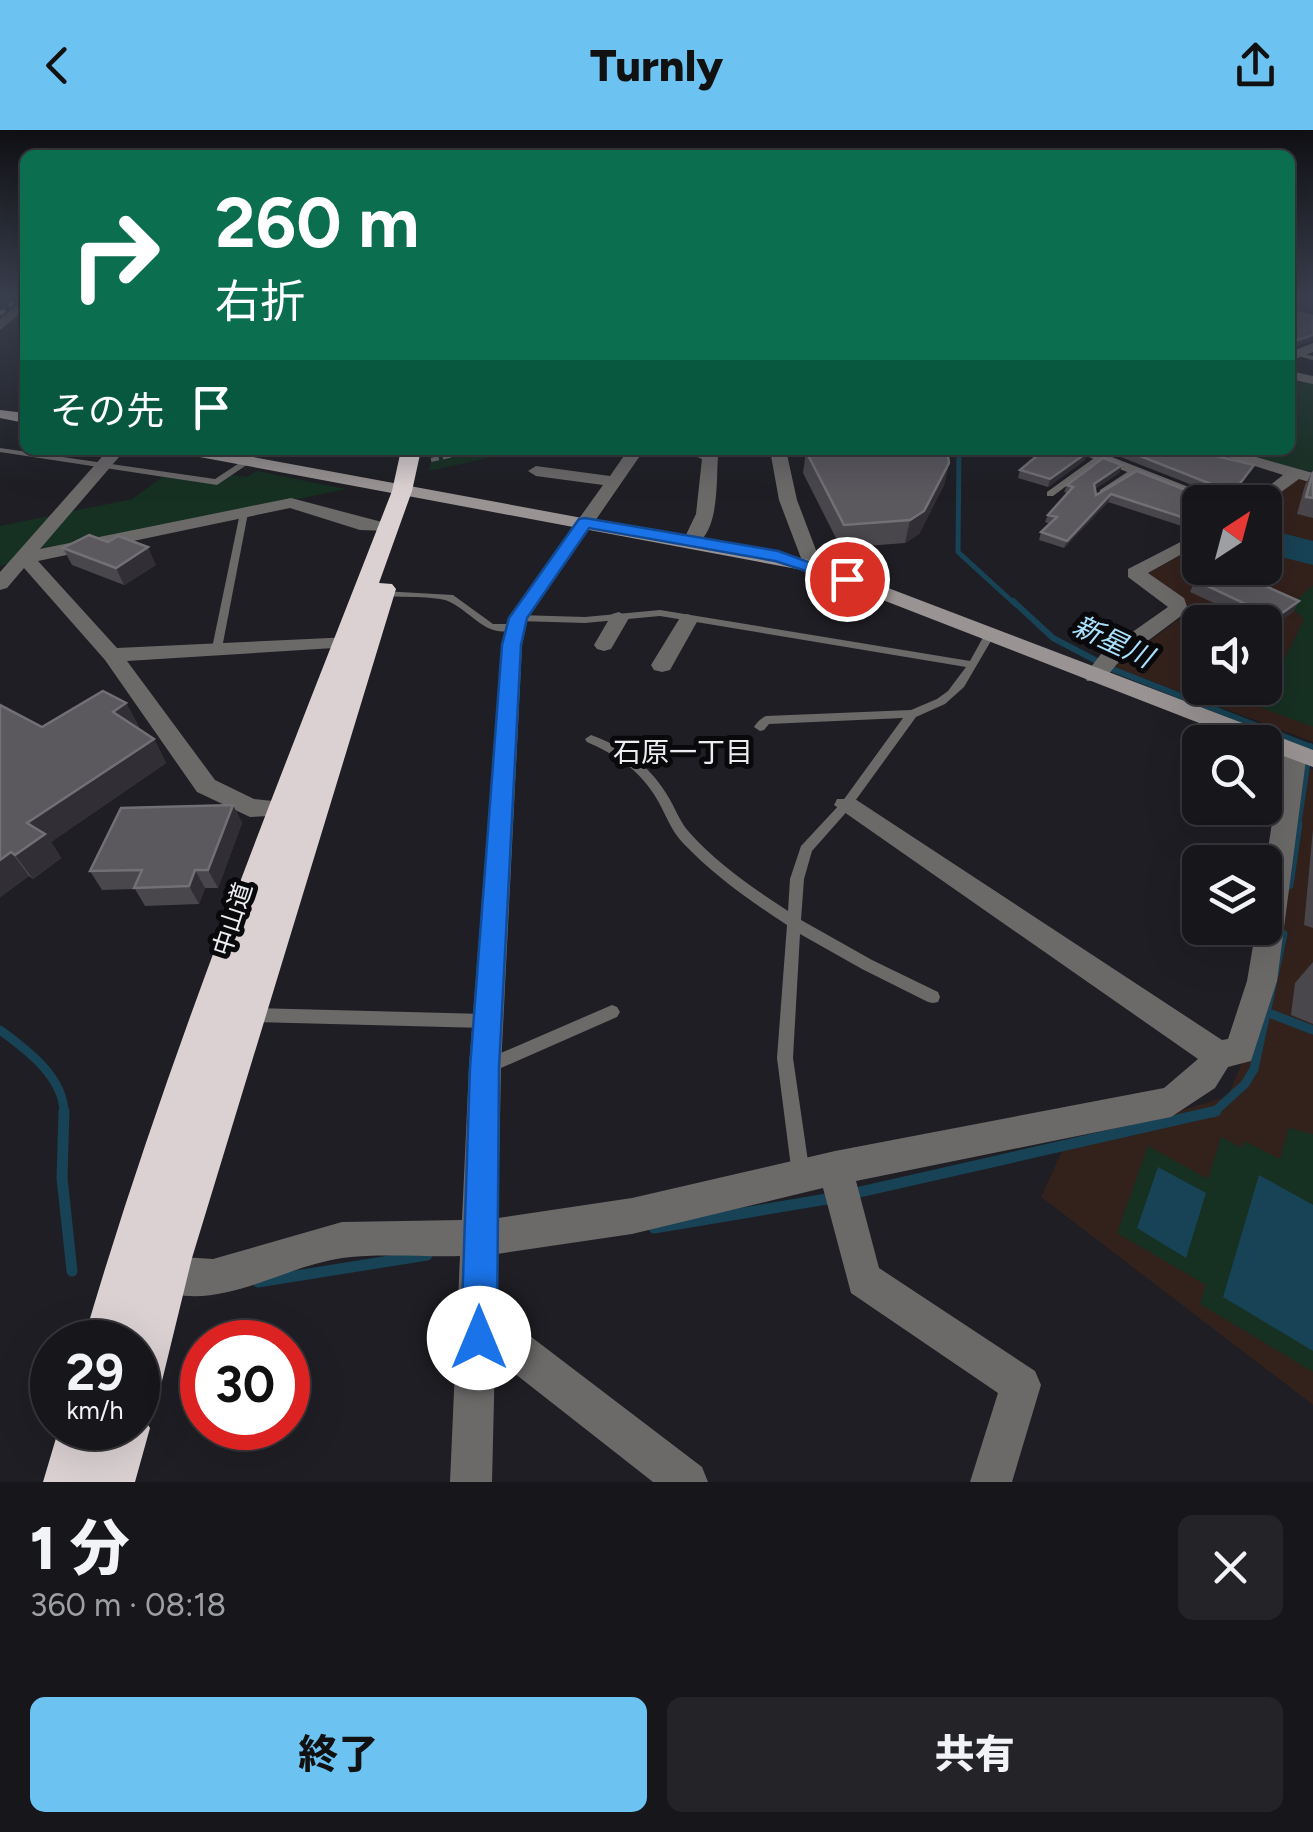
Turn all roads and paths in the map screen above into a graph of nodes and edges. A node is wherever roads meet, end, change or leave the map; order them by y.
1 (79, 455) edge
2 (213, 455) edge
3 (632, 455) edge
4 (707, 455) edge
5 (779, 455) edge
6 (1230, 455) edge
7 (418, 456) edge
8 (110, 457) edge
9 (1108, 457) edge
10 (248, 462) junction
11 (536, 470) dead end
12 (1135, 471) junction
13 (1304, 476) edge
14 (612, 481) junction
15 (1282, 488) edge
16 (390, 489) junction
17 (1182, 489) edge
18 (1050, 494) dead end
19 (1096, 497) edge
20 (244, 513) junction
21 (585, 523) junction
22 (388, 526) junction
23 (692, 541) junction
24 (1182, 547) edge
25 (25, 558) junction
26 (812, 566) junction
27 (0, 584) edge
28 (382, 594) junction
29 (619, 618) junction
30 (688, 620) junction
31 (517, 623) junction
32 (990, 634) junction
33 (355, 641) junction
34 (604, 645) dead end
35 (217, 648) junction
36 (112, 654) junction
37 (974, 664) junction
38 (662, 665) dead end
39 (1100, 669) junction
40 (912, 714) junction
41 (760, 727) dead end
42 (591, 739) dead end
43 (1301, 755) edge
44 (846, 805) junction
45 (283, 809) junction
46 (796, 926) junction
47 (933, 997) dead end
48 (612, 1012) dead end
49 (246, 1015) junction
50 (488, 1021) junction
51 (1218, 1054) junction
52 (485, 1068) junction
53 (818, 1172) junction
54 (481, 1252) junction
55 (166, 1276) junction
56 (112, 1320) edge
57 (154, 1320) edge
58 (479, 1338) junction
59 (77, 1450) edge
60 (119, 1450) edge
61 (68, 1482) edge
62 (110, 1482) edge
63 (471, 1482) edge
64 (688, 1482) edge
65 (991, 1482) edge

1 - 8 lane
2 - 10 street
3 - 14 street
4 - 23 street
5 - 26 street
6 - 13 street
7 - 16 highway, 中山道
8 - 10 lane
8 - 25 street
9 - 12 street
9 - 18 lane
10 - 16 street
11 - 14 street
12 - 17 street
12 - 19 lane
13 - 15 street
14 - 21 street
16 - 21 street
16 - 22 highway, 中山道
16 - 28 highway, 中山道
20 - 22 street
20 - 25 street
20 - 35 lane
21 - 23 street
21 - 31 street
22 - 33 highway, 中山道
23 - 26 street
24 - 39 street
25 - 27 street
25 - 36 street
26 - 32 street
28 - 31 lane
28 - 33 highway, 中山道
29 - 30 lane
29 - 31 lane
29 - 34 street
30 - 37 lane
30 - 38 street
31 - 50 street
32 - 37 lane
32 - 39 street
33 - 35 street
33 - 45 highway, 中山道
33 - 49 highway, 中山道
35 - 36 street
36 - 45 street
37 - 40 lane
39 - 43 street
40 - 41 lane
40 - 44 lane
42 - 46 lane
43 - 51 street
44 - 46 lane
44 - 51 street
45 - 56 highway, 中山道
46 - 47 lane
46 - 53 lane
48 - 52 lane
49 - 50 lane
49 - 55 highway, 中山道
50 - 52 street
51 - 53 street
52 - 54 street
53 - 54 street
53 - 65 street
54 - 55 street
54 - 58 street
55 - 57 highway, 中山道
58 - 63 street
58 - 64 street
59 - 61 highway
60 - 62 highway

